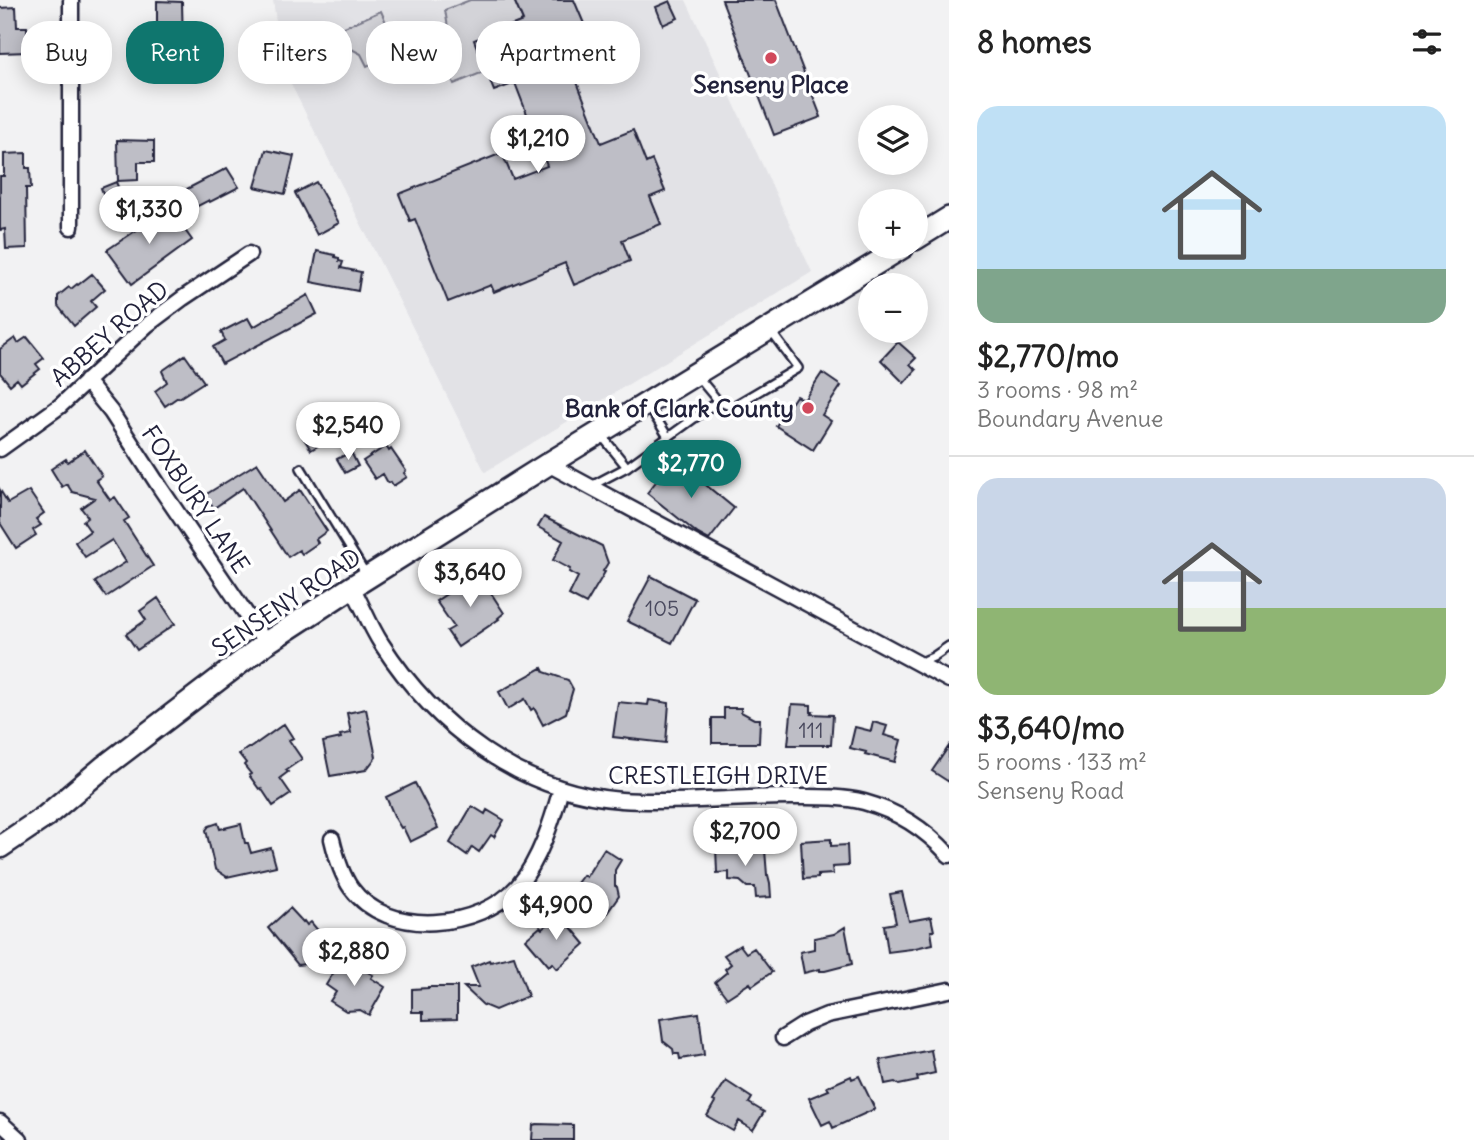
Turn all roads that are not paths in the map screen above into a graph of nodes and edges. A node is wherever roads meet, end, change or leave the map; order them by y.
1 (71, 0) edge
2 (949, 218) edge
3 (71, 227) dead end
4 (928, 231) edge
5 (249, 254) dead end
6 (883, 259) edge
7 (769, 329) junction
8 (696, 374) junction
9 (86, 381) junction
10 (718, 401) junction
11 (647, 404) junction
12 (600, 432) junction
13 (668, 437) junction
14 (0, 449) edge
15 (548, 464) junction
16 (627, 467) junction
17 (301, 468) dead end
18 (591, 487) junction
19 (360, 582) junction
20 (266, 643) junction
21 (949, 646) edge
22 (918, 663) junction
23 (949, 680) edge
24 (561, 789) junction
25 (332, 839) dead end
26 (0, 847) edge
27 (949, 855) edge
28 (949, 990) edge
29 (783, 1038) dead end
30 (0, 1122) edge
31 (20, 1140) edge

1 - 3 street
2 - 4 main road
5 - 9 street, ABBEY ROAD
6 - 7 main road, SENSENY ROAD
7 - 8 main road, SENSENY ROAD
7 - 10 lane
8 - 10 lane
8 - 11 main road, SENSENY ROAD
9 - 14 street, ABBEY ROAD
9 - 20 street, FOXBURY LANE
10 - 13 lane
11 - 12 main road, SENSENY ROAD
11 - 13 lane
12 - 15 main road, SENSENY ROAD
12 - 16 lane
13 - 16 lane
15 - 18 street
15 - 19 main road, SENSENY ROAD
16 - 18 lane
17 - 19 lane
18 - 22 street
19 - 20 main road, SENSENY ROAD
19 - 24 street, CRESTLEIGH DRIVE
20 - 26 main road, SENSENY ROAD
21 - 22 lane
22 - 23 street
24 - 25 street
24 - 27 street, CRESTLEIGH DRIVE
28 - 29 street
30 - 31 street

